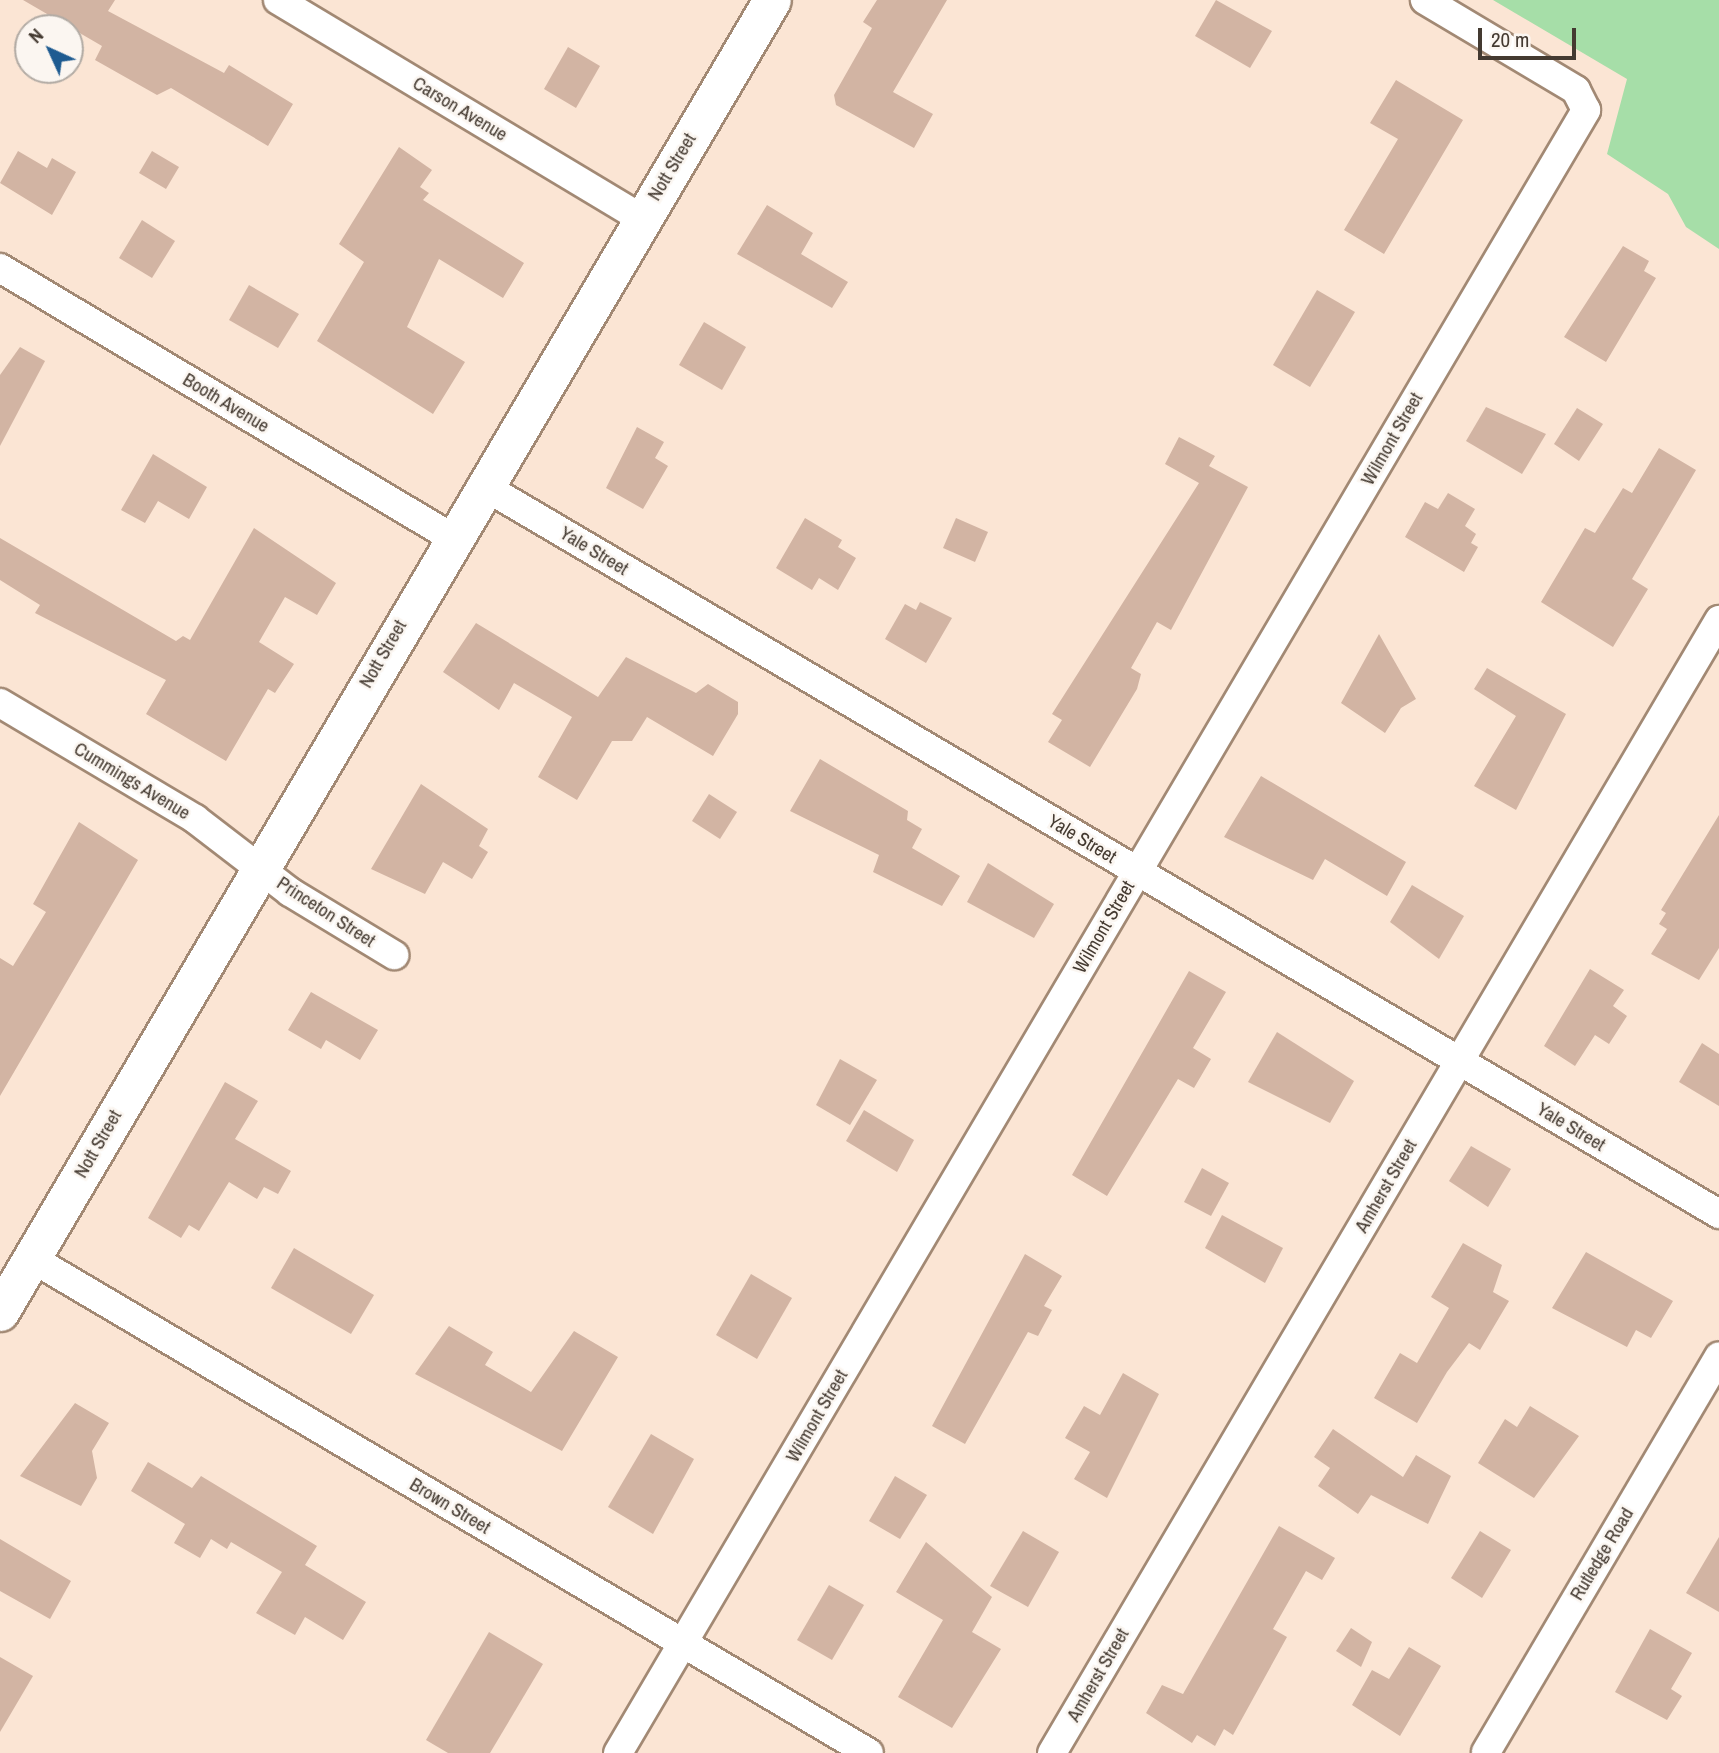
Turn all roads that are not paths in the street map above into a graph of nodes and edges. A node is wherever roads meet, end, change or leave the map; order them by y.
1 (278, 0) edge
2 (772, 0) edge
3 (1424, 0) edge
4 (641, 218) junction
5 (0, 268) edge
6 (482, 485) junction
7 (452, 537) junction
8 (1719, 620) edge
9 (0, 703) edge
10 (260, 865) junction
11 (1137, 871) junction
12 (394, 955) dead end
13 (1460, 1061) junction
14 (1719, 1214) edge
15 (31, 1258) junction
16 (0, 1312) edge
17 (1719, 1356) edge
18 (683, 1643) junction
19 (1486, 1752) edge
20 (618, 1753) edge
21 (869, 1753) edge
22 (1052, 1753) edge

1 - 4 street, Carson Avenue
2 - 4 street, Nott Street
3 - 11 street, Wilmont Street
4 - 6 street, Nott Street
5 - 7 street, Booth Avenue
6 - 7 street, Nott Street
6 - 11 street, Yale Street
7 - 10 street, Nott Street
8 - 13 street, Amherst Street
9 - 10 street, Cummings Avenue
10 - 12 street, Princeton Street
10 - 15 street, Nott Street
11 - 13 street, Yale Street
11 - 18 street, Wilmont Street
13 - 14 street, Yale Street
13 - 22 street, Amherst Street
15 - 16 street, Nott Street
15 - 18 street, Brown Street
17 - 19 street, Rutledge Road
18 - 20 street, Wilmont Street
18 - 21 street, Brown Street

